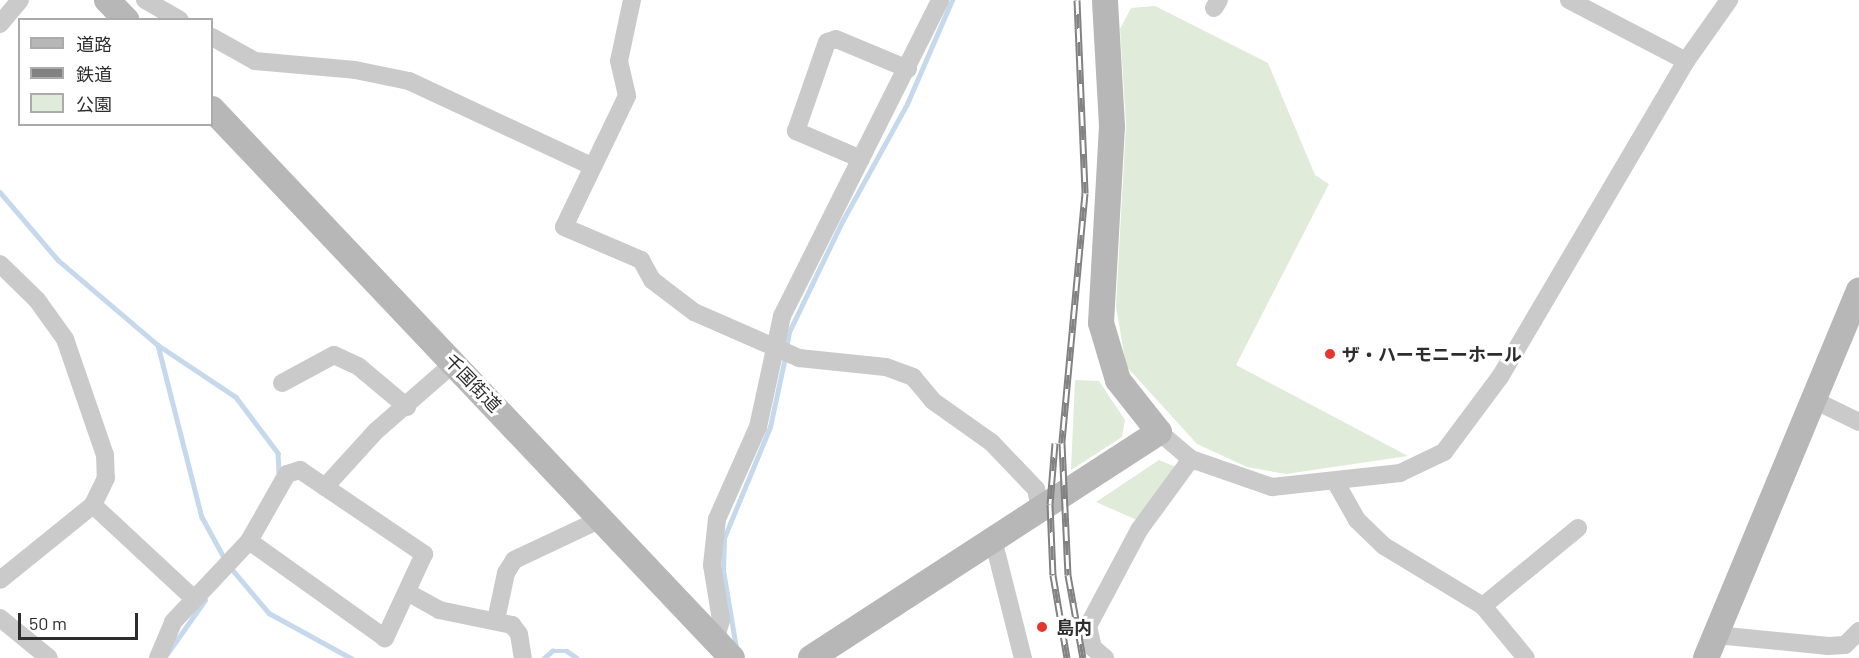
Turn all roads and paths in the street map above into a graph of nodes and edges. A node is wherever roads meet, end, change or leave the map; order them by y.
1 (20, 0) edge
2 (107, 0) edge
3 (145, 0) edge
4 (632, 0) edge
5 (940, 0) edge
6 (1106, 0) edge
7 (1569, 0) edge
8 (1729, 0) edge
9 (124, 18) edge
10 (176, 18) edge
11 (0, 24) edge
12 (213, 38) edge
13 (1686, 61) junction
14 (908, 69) junction
15 (213, 110) edge
16 (861, 159) junction
17 (591, 166) junction
18 (0, 264) edge
19 (1859, 291) edge
20 (783, 350) junction
21 (454, 363) junction
22 (282, 383) dead end
23 (1814, 400) junction
24 (407, 407) junction
25 (1859, 422) edge
26 (1159, 432) junction
27 (1191, 459) junction
28 (1335, 481) junction
29 (325, 487) junction
30 (93, 505) junction
31 (1040, 510) junction
32 (601, 519) junction
33 (1578, 528) dead end
34 (993, 539) junction
35 (249, 541) junction
36 (0, 580) edge
37 (407, 592) junction
38 (193, 598) junction
39 (1483, 606) junction
40 (0, 618) edge
41 (496, 620) junction
42 (1859, 631) edge
43 (1711, 647) edge
44 (725, 653) edge
45 (49, 658) edge
46 (158, 658) edge
47 (523, 658) edge
48 (812, 658) edge
49 (1023, 658) edge
50 (1105, 658) edge
51 (1526, 658) edge

1 - 11 street
2 - 9 street
3 - 10 street
4 - 17 street
5 - 14 street
6 - 26 street
7 - 13 street
8 - 13 street
12 - 17 street
13 - 28 street
14 - 16 street
14 - 16 street
15 - 21 street, 千国街道
16 - 20 street
17 - 20 street
18 - 30 street
19 - 23 street
20 - 31 street
20 - 44 street
21 - 24 street
21 - 32 street, 千国街道
22 - 24 street
23 - 25 street
23 - 43 street
24 - 29 street
26 - 27 street
26 - 31 street
27 - 28 street
27 - 50 street
28 - 39 street
29 - 35 street
29 - 37 street
30 - 36 street
30 - 38 street
31 - 34 street
32 - 41 street
32 - 44 street, 千国街道
33 - 39 street
34 - 48 street
34 - 49 street
35 - 37 street
35 - 38 street
37 - 41 street
38 - 46 street
39 - 51 street
40 - 45 street
41 - 47 street
42 - 43 street

